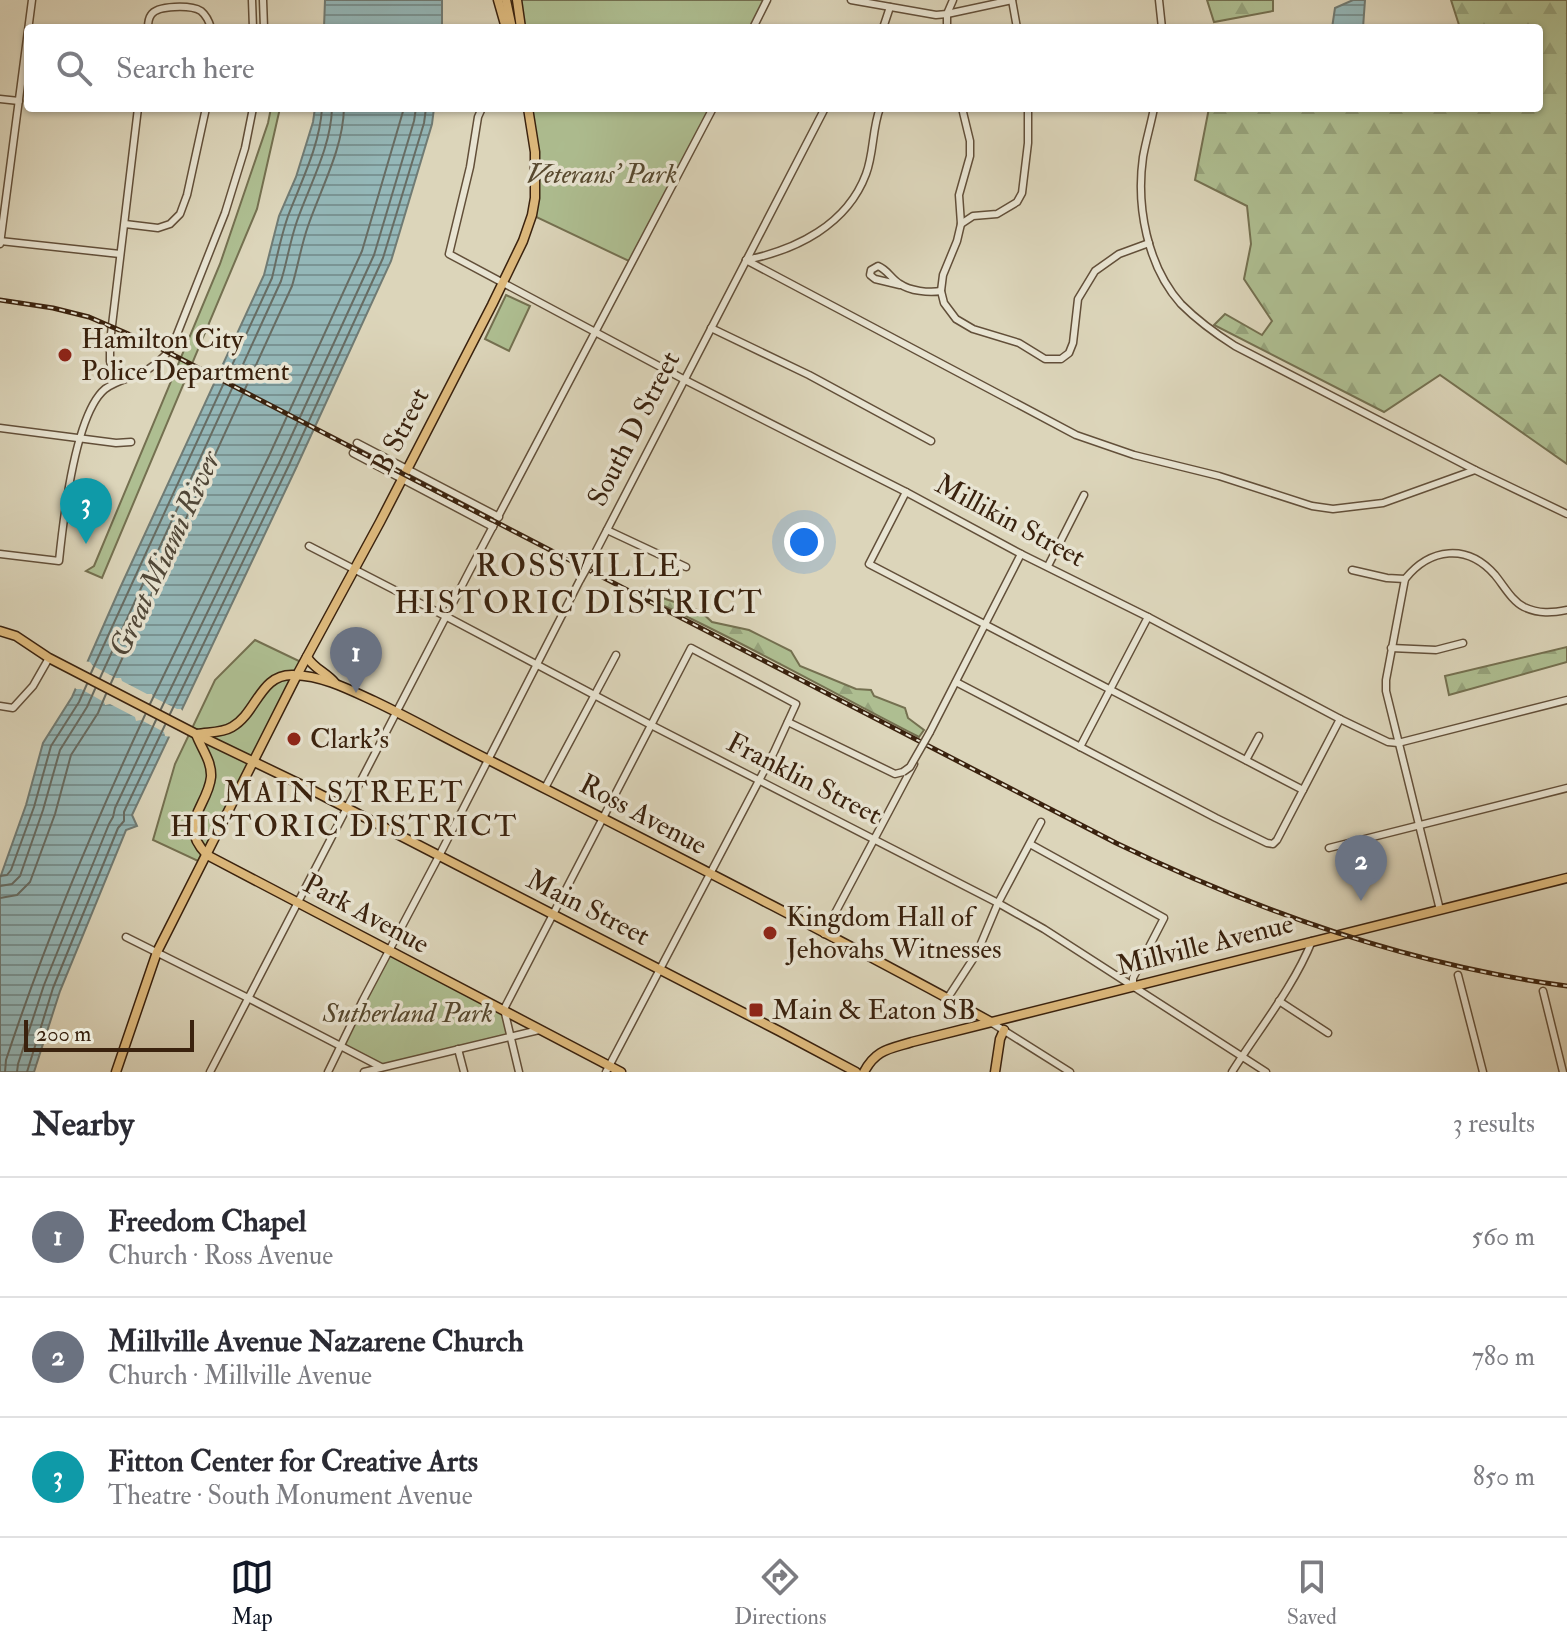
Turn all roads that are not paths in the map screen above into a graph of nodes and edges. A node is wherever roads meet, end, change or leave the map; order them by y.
1 (32, 0) edge
2 (252, 0) edge
3 (498, 0) edge
4 (506, 0) edge
5 (517, 0) edge
6 (767, 0) edge
7 (851, 0) edge
8 (953, 0) edge
9 (1012, 0) edge
10 (1159, 0) edge
11 (265, 2) edge
12 (890, 7) junction
13 (947, 14) junction
14 (29, 24) edge
15 (148, 24) edge
16 (210, 24) edge
17 (253, 24) edge
18 (264, 24) edge
19 (507, 24) edge
20 (509, 24) edge
21 (520, 24) edge
22 (755, 24) edge
23 (884, 24) edge
24 (947, 24) edge
25 (1016, 24) edge
26 (1162, 24) edge
27 (24, 65) edge
28 (0, 99) edge
29 (19, 101) junction
30 (138, 112) edge
31 (205, 112) edge
32 (252, 112) edge
33 (480, 112) edge
34 (529, 112) edge
35 (711, 112) edge
36 (823, 112) edge
37 (879, 112) edge
38 (963, 112) edge
39 (1028, 112) edge
40 (1153, 112) edge
41 (959, 203) junction
42 (973, 216) junction
43 (125, 224) junction
44 (961, 224) junction
45 (0, 243) edge
46 (1149, 243) junction
47 (120, 254) junction
48 (746, 260) junction
49 (503, 284) junction
50 (900, 285) dead end
51 (941, 291) junction
52 (711, 328) junction
53 (594, 332) junction
54 (685, 380) junction
55 (115, 382) junction
56 (0, 428) edge
57 (81, 439) junction
58 (931, 441) dead end
59 (131, 442) dead end
60 (357, 443) dead end
61 (353, 453) dead end
62 (1475, 470) junction
63 (404, 474) junction
64 (906, 492) junction
65 (1084, 495) dead end
66 (1567, 514) edge
67 (499, 517) junction
68 (493, 527) junction
69 (607, 530) junction
70 (309, 546) dead end
71 (0, 554) edge
72 (1021, 554) junction
73 (1048, 566) junction
74 (686, 567) dead end
75 (353, 570) junction
76 (1352, 570) dead end
77 (1405, 579) junction
78 (1567, 610) edge
79 (447, 617) junction
80 (1148, 617) junction
81 (986, 625) junction
82 (0, 631) edge
83 (1463, 643) dead end
84 (1391, 648) junction
85 (616, 655) dead end
86 (307, 657) junction
87 (49, 658) junction
88 (536, 664) junction
89 (297, 675) junction
90 (956, 682) junction
91 (336, 683) junction
92 (1111, 689) junction
93 (595, 694) junction
94 (1567, 700) edge
95 (0, 706) edge
96 (396, 712) junction
97 (1340, 719) junction
98 (788, 722) junction
99 (651, 725) junction
100 (194, 733) junction
101 (1259, 736) dead end
102 (1398, 743) junction
103 (1080, 747) junction
104 (918, 755) dead end
105 (488, 760) junction
106 (1246, 760) junction
107 (255, 761) junction
108 (759, 780) junction
109 (545, 788) junction
110 (1567, 788) edge
111 (1303, 790) junction
112 (347, 809) junction
113 (603, 819) junction
114 (1041, 822) dead end
115 (1419, 826) junction
116 (873, 839) junction
117 (1030, 844) junction
118 (1329, 848) dead end
119 (207, 855) junction
120 (439, 856) junction
121 (709, 874) junction
122 (1567, 878) edge
123 (298, 902) junction
124 (998, 903) junction
125 (1440, 910) junction
126 (553, 915) junction
127 (824, 934) junction
128 (126, 937) dead end
129 (1312, 941) junction
130 (389, 951) junction
131 (157, 952) junction
132 (660, 970) junction
133 (1458, 975) dead end
134 (1133, 986) junction
135 (1543, 991) dead end
136 (248, 998) junction
137 (947, 999) junction
138 (1279, 1001) junction
139 (504, 1009) junction
140 (991, 1022) junction
141 (542, 1030) junction
142 (1004, 1030) junction
143 (1328, 1033) dead end
144 (511, 1036) junction
145 (340, 1047) junction
146 (458, 1049) junction
147 (1242, 1056) junction
148 (381, 1067) junction
149 (396, 1068) edge
150 (608, 1069) edge
151 (116, 1072) edge
152 (210, 1072) edge
153 (328, 1072) edge
154 (364, 1072) edge
155 (464, 1072) edge
156 (519, 1072) edge
157 (621, 1072) edge
158 (856, 1072) edge
159 (864, 1072) edge
160 (995, 1072) edge
161 (1070, 1072) edge
162 (1232, 1072) edge
163 (1266, 1072) edge
164 (1483, 1072) edge
165 (1563, 1072) edge

1 - 14 street
2 - 17 street
3 - 19 main road
4 - 20 main road
5 - 21 main road
6 - 22 street
7 - 12 street
8 - 13 street
9 - 13 street
9 - 25 street
10 - 26 street
11 - 18 street
12 - 13 street
12 - 23 street
13 - 24 street
15 - 16 street
27 - 29 street
28 - 29 street
29 - 45 street
30 - 43 street
31 - 43 street
32 - 55 street
33 - 49 street, Millikin Street
34 - 49 main road, B Street
35 - 53 street
36 - 48 street, South D Street
37 - 48 street
38 - 41 street
39 - 42 street
40 - 46 street
41 - 42 street
41 - 44 street
42 - 44 street
43 - 47 street
44 - 51 street
45 - 47 street
46 - 51 street
46 - 62 street
47 - 55 street
48 - 52 street, South D Street
48 - 62 street
49 - 53 street, Millikin Street
49 - 63 main road, B Street
50 - 51 street
52 - 54 street, South D Street
52 - 58 street
53 - 54 street, Millikin Street
53 - 67 street
54 - 64 street, Millikin Street
54 - 69 street, South D Street
55 - 57 street
56 - 57 street
57 - 59 street
57 - 71 street
60 - 63 street
61 - 63 street
62 - 66 street
63 - 67 street
63 - 68 street
63 - 75 main road, B Street
64 - 72 street, Millikin Street
64 - 81 street
65 - 73 street
67 - 68 street
68 - 79 street
69 - 74 street
69 - 88 street, South D Street, bridge
70 - 75 street, Franklin Street
72 - 73 street, Millikin Street
72 - 81 street
73 - 80 street, Millikin Street
75 - 79 street, Franklin Street
75 - 86 main road, B Street
76 - 77 street
77 - 78 street
77 - 84 street
79 - 88 street, Franklin Street
79 - 96 street
80 - 92 street
80 - 97 street, Millikin Street
81 - 90 street
81 - 92 street
82 - 87 main road, Main Street
83 - 84 street
84 - 102 street
85 - 93 street
86 - 89 main road, B Street
86 - 91 main road
87 - 95 street
87 - 100 main road, Main Street
88 - 93 street, Franklin Street
88 - 105 street, South D Street
89 - 91 main road, Ross Avenue
89 - 100 main road
89 - 107 main road, B Street
90 - 98 street, bridge
90 - 103 street
91 - 96 main road, Ross Avenue
92 - 103 street
92 - 106 street
93 - 99 street, Franklin Street
93 - 109 street
94 - 102 street
96 - 105 main road, Ross Avenue
96 - 112 street
97 - 102 street, Millikin Street
97 - 111 street
98 - 99 street
98 - 108 street
99 - 108 street, Franklin Street
99 - 113 street
100 - 107 main road, Main Street
100 - 119 main road
101 - 106 street
102 - 115 street
103 - 111 street
104 - 116 street
105 - 109 main road, Ross Avenue
105 - 120 street, South D Street
106 - 111 street
107 - 112 main road, Main Street
107 - 119 main road, B Street
108 - 116 street, Franklin Street
108 - 121 street
109 - 113 main road, Ross Avenue
110 - 115 street
112 - 120 main road, Main Street
112 - 123 street
113 - 121 main road, Ross Avenue
113 - 126 street
114 - 117 street
115 - 118 street
115 - 125 street
116 - 124 street, Franklin Street
116 - 127 street
117 - 124 street
117 - 134 street
119 - 123 main road, Park Avenue
119 - 131 main road, B Street
120 - 126 main road, Main Street
120 - 130 street, South D Street
121 - 127 main road, Ross Avenue
121 - 132 street
122 - 125 main road, Millville Avenue
123 - 130 main road, Park Avenue
123 - 136 street
124 - 134 street, Franklin Street
124 - 137 street
125 - 129 main road, Millville Avenue
126 - 132 main road, Main Street
126 - 139 street
127 - 137 main road, Ross Avenue
128 - 131 street
129 - 134 main road, Millville Avenue
129 - 138 street
130 - 139 main road, Park Avenue
130 - 145 street, South D Street
131 - 136 street
131 - 151 main road, B Street
132 - 150 street
132 - 158 main road, Main Street
133 - 164 street
134 - 140 main road, Millville Avenue
134 - 147 street, Franklin Street
135 - 165 street
136 - 145 street
136 - 152 street
137 - 140 main road, Ross Avenue
138 - 143 street
138 - 147 street
139 - 141 main road, Park Avenue
139 - 144 street
140 - 142 street, Ross Avenue
140 - 159 main road, Millville Avenue
141 - 144 street
141 - 150 main road, Park Avenue
142 - 160 main road
142 - 161 street, Ross Avenue
144 - 146 street
144 - 156 street
145 - 148 street
145 - 153 street, South D Street
146 - 149 street
146 - 155 street
147 - 162 street
147 - 163 street, Franklin Street
148 - 149 street
148 - 154 street
150 - 157 main road, Park Avenue

